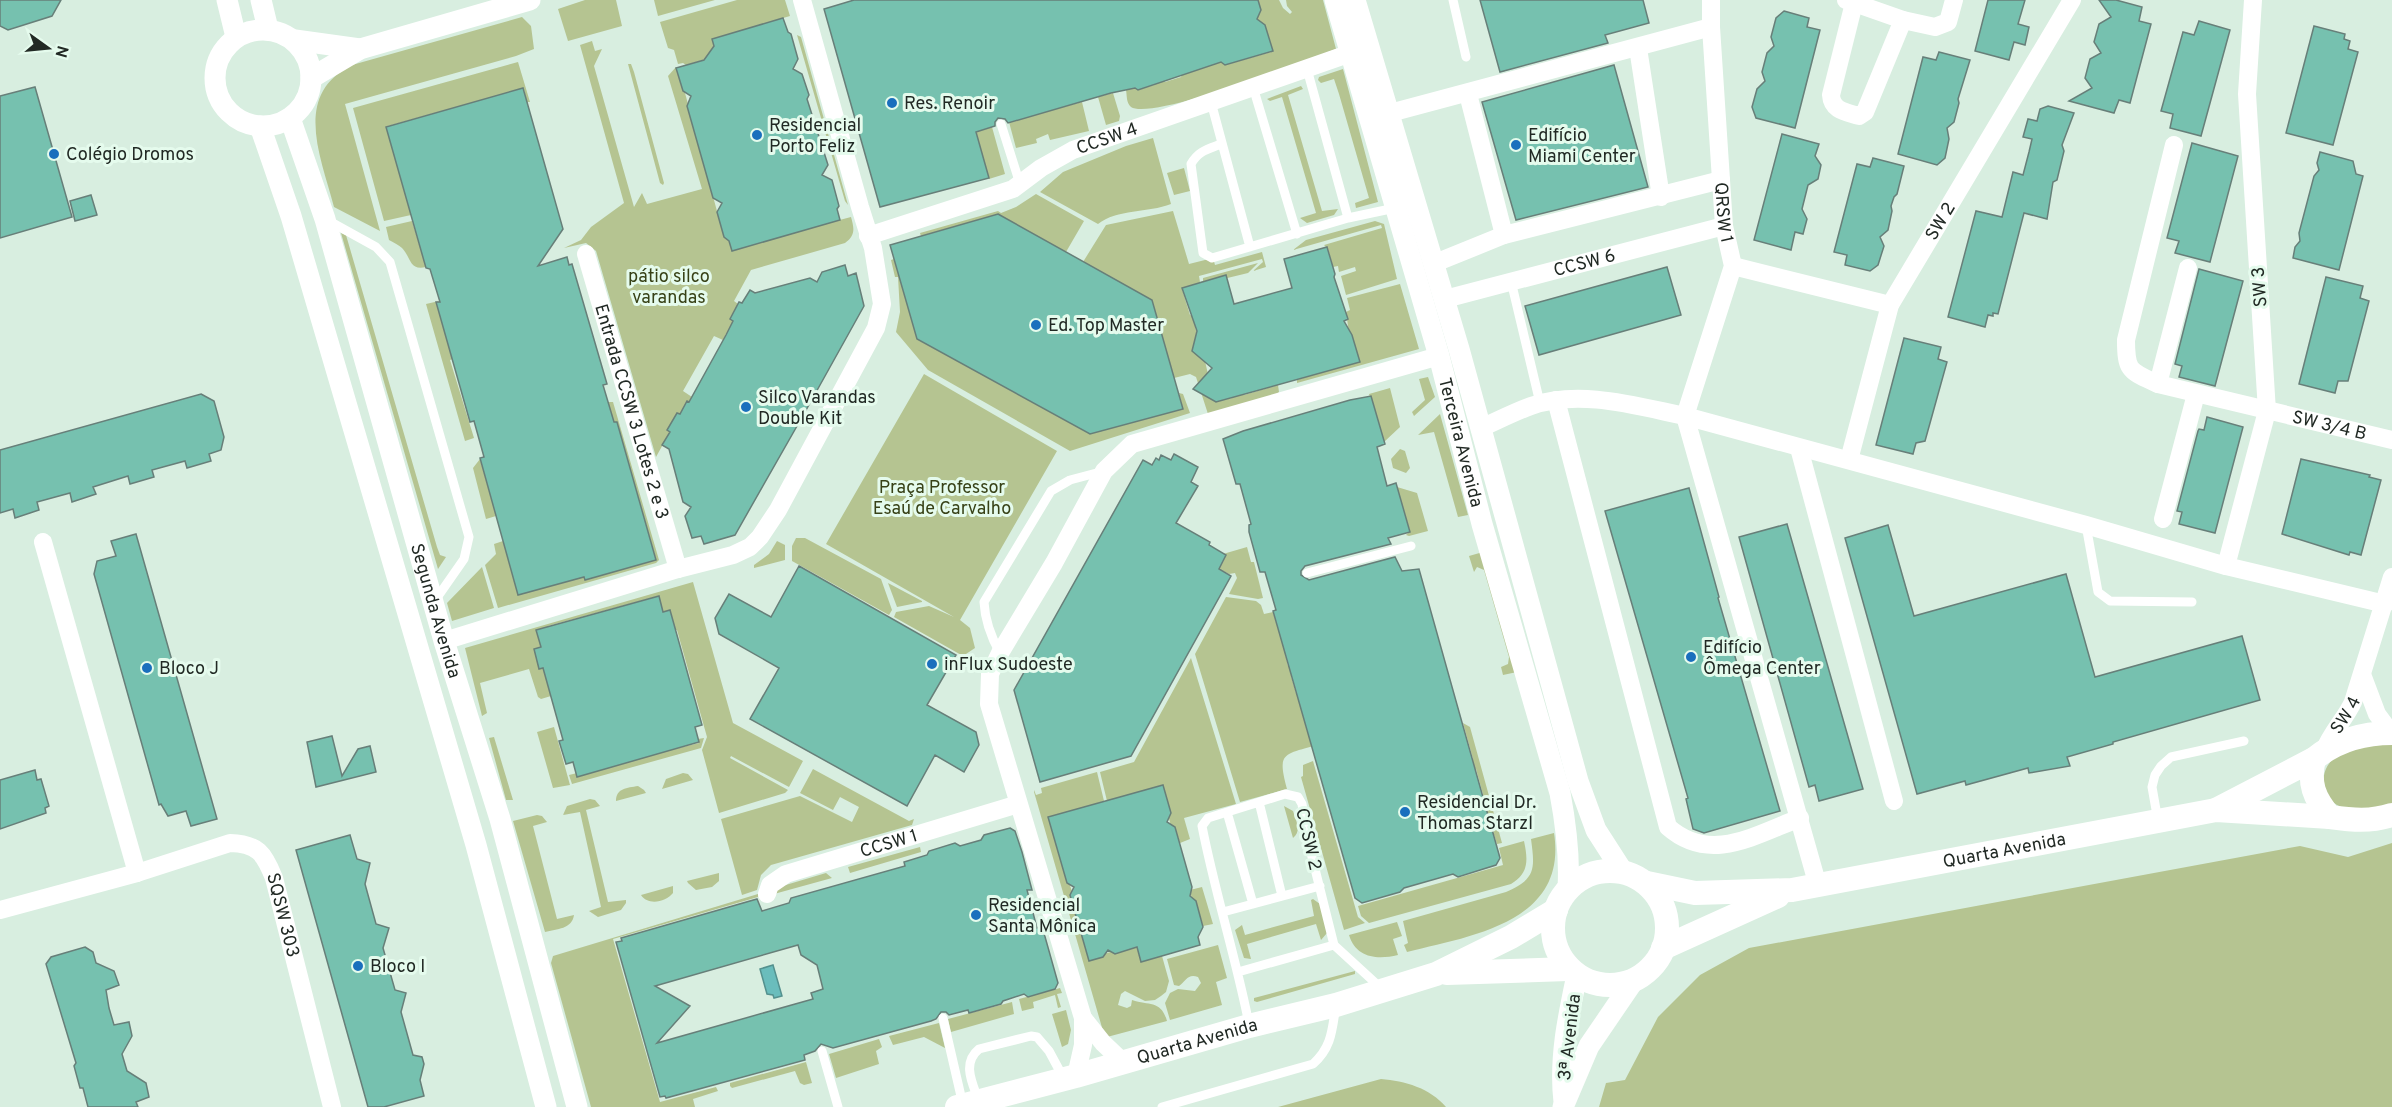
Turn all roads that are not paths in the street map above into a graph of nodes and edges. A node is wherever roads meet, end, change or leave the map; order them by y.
1 (226, 0) edge
2 (261, 0) edge
3 (530, 0) edge
4 (802, 0) edge
5 (1335, 0) edge
6 (1355, 0) edge
7 (1453, 0) edge
8 (1711, 0) edge
9 (1954, 0) edge
10 (2072, 0) edge
11 (2250, 1) edge
12 (1850, 2) edge
13 (500, 4) edge
14 (1904, 20) junction
15 (1711, 27) junction
16 (268, 29) junction
17 (236, 37) junction
18 (294, 40) junction
19 (1638, 48) junction
20 (360, 49) junction
21 (1351, 53) junction
22 (1466, 57) dead end
23 (1307, 69) junction
24 (311, 78) junction
25 (1253, 87) junction
26 (1468, 94) junction
27 (1211, 102) junction
28 (1390, 113) junction
29 (290, 118) junction
30 (1001, 124) dead end
31 (260, 126) junction
32 (1221, 144) junction
33 (2174, 145) dead end
34 (1721, 180) junction
35 (1020, 184) junction
36 (1660, 197) junction
37 (1395, 208) junction
38 (1348, 218) junction
39 (326, 219) junction
40 (1724, 226) junction
41 (1297, 234) junction
42 (868, 236) junction
43 (1504, 236) junction
44 (1250, 247) junction
45 (586, 254) dead end
46 (1435, 263) junction
47 (1733, 266) junction
48 (2188, 268) dead end
49 (1511, 281) junction
50 (1445, 299) junction
51 (1890, 305) junction
52 (1439, 356) junction
53 (2158, 384) junction
54 (2196, 394) junction
55 (1548, 402) junction
56 (2267, 411) junction
57 (1685, 417) junction
58 (1480, 428) junction
59 (2392, 440) edge
60 (1799, 448) junction
61 (1849, 460) junction
62 (1104, 471) junction
63 (2163, 519) dead end
64 (2086, 525) junction
65 (43, 542) dead end
66 (1411, 546) dead end
67 (2226, 566) junction
68 (678, 569) junction
69 (1307, 573) dead end
70 (2389, 590) edge
71 (434, 602) junction
72 (2192, 602) dead end
73 (444, 642) junction
74 (1000, 653) junction
75 (2363, 677) junction
76 (2392, 733) edge
77 (2244, 741) dead end
78 (2319, 755) junction
79 (1894, 801) dead end
80 (1259, 802) junction
81 (1018, 804) junction
82 (2216, 810) junction
83 (1227, 812) junction
84 (2392, 815) edge
85 (2330, 817) junction
86 (1800, 818) junction
87 (2157, 821) junction
88 (1623, 872) junction
89 (137, 873) junction
90 (1647, 883) junction
91 (1320, 886) junction
92 (1818, 886) junction
93 (1568, 888) junction
94 (1792, 890) junction
95 (767, 894) dead end
96 (1282, 896) junction
97 (1252, 904) junction
98 (0, 910) edge
99 (1556, 910) junction
100 (1222, 912) junction
101 (1334, 945) junction
102 (1663, 948) junction
103 (1238, 972) junction
104 (1572, 972) junction
105 (1436, 974) junction
106 (1634, 980) junction
107 (1384, 991) junction
108 (1336, 1005) junction
109 (943, 1018) dead end
110 (1083, 1018) junction
111 (1249, 1026) junction
112 (822, 1051) dead end
113 (1123, 1062) junction
114 (1070, 1078) junction
115 (966, 1105) edge
116 (1564, 1105) edge
117 (332, 1107) edge
118 (546, 1107) edge
119 (577, 1107) edge
120 (838, 1107) edge
121 (1162, 1107) edge

1 - 17 street
2 - 16 street
3 - 13 street
4 - 42 street
5 - 21 street, Terceira Avenida
6 - 28 street, Terceira Avenida
7 - 22 lane
8 - 15 street, QRSW 1
9 - 14 street
10 - 51 street, SW 2
11 - 56 street, SW 3
12 - 14 street
12 - 14 street
13 - 20 street
15 - 19 street
15 - 34 street, QRSW 1
16 - 17 street
16 - 18 street
17 - 31 street
18 - 20 street
18 - 24 street
19 - 26 street
19 - 36 street
20 - 24 street
21 - 23 street, CCSW 4
21 - 37 street, Terceira Avenida
23 - 25 street, CCSW 4
23 - 38 lane
24 - 29 street
25 - 27 street, CCSW 4
25 - 41 lane
26 - 28 street
26 - 43 street
27 - 32 lane
27 - 35 street, CCSW 4
28 - 46 street, Terceira Avenida
29 - 31 street
29 - 39 street, Segunda Avenida
30 - 35 lane
31 - 118 street, Segunda Avenida
32 - 44 lane
32 - 44 lane
33 - 53 street, SW 3/4 B
34 - 36 street
34 - 40 street, QRSW 1
35 - 42 street, CCSW 4
36 - 43 street
37 - 38 lane
37 - 52 street, Terceira Avenida
38 - 41 lane
39 - 71 street, Segunda Avenida
39 - 71 lane
40 - 47 street, QRSW 1
40 - 49 street, CCSW 6
41 - 44 lane
42 - 68 street
43 - 46 street
45 - 68 street, Entrada CCSW 3 Lotes 2 e 3
46 - 50 street, Terceira Avenida
47 - 51 street
47 - 57 street, QRSW 1
48 - 53 street
49 - 50 street, CCSW 6
49 - 55 lane
50 - 58 street, Terceira Avenida
51 - 61 street, SW 2
52 - 62 street
52 - 93 street, Terceira Avenida
53 - 54 street, SW 3/4 B
54 - 56 street, SW 3/4 B
54 - 63 street
55 - 57 street
55 - 58 street
55 - 86 street
56 - 59 street, SW 3/4 B
56 - 67 street, SW 3
57 - 60 street
57 - 86 street
58 - 88 street, Terceira Avenida
60 - 61 street
60 - 79 street
61 - 64 street
62 - 74 street
62 - 74 lane
64 - 67 street
64 - 72 lane
65 - 89 street
66 - 69 lane
67 - 70 street
68 - 73 street
70 - 75 street, SW 4
71 - 73 street, Segunda Avenida
73 - 119 street, Segunda Avenida
74 - 81 street
75 - 76 street, SW 4
75 - 78 street, SW 4
76 - 78 main road, Quarta Avenida
77 - 87 lane
78 - 82 main road, Quarta Avenida
78 - 85 main road
80 - 83 lane, CCSW 2
80 - 91 lane, CCSW 2
80 - 96 lane
81 - 95 street, CCSW 1
81 - 110 street
82 - 85 main road, Quarta Avenida
82 - 87 main road, Quarta Avenida
83 - 97 lane
83 - 100 lane, CCSW 2
84 - 85 main road, Quarta Avenida
86 - 92 street
87 - 92 main road, Quarta Avenida
88 - 90 main road
88 - 93 main road
89 - 98 street, SQSW 303
89 - 117 street, SQSW 303
90 - 94 main road, Quarta Avenida
90 - 102 main road
91 - 96 lane, CCSW 2
91 - 101 lane, CCSW 2
92 - 94 main road, Quarta Avenida
93 - 99 main road
94 - 102 main road, Quarta Avenida
96 - 97 lane, CCSW 2
97 - 100 lane, CCSW 2
99 - 104 main road
99 - 105 main road, Quarta Avenida
100 - 103 lane, CCSW 2
101 - 103 lane
101 - 107 lane
102 - 106 main road
103 - 111 lane, CCSW 2
104 - 105 main road, Quarta Avenida
104 - 106 main road
104 - 116 street, 3ª Avenida
105 - 107 main road, Quarta Avenida
106 - 116 street, 3ª Avenida
107 - 108 main road, Quarta Avenida
108 - 111 main road, Quarta Avenida
108 - 121 lane
109 - 115 lane
110 - 113 street
110 - 114 street
111 - 113 main road, Quarta Avenida
112 - 120 lane
113 - 114 main road, Quarta Avenida
114 - 115 main road, Quarta Avenida
114 - 115 lane

